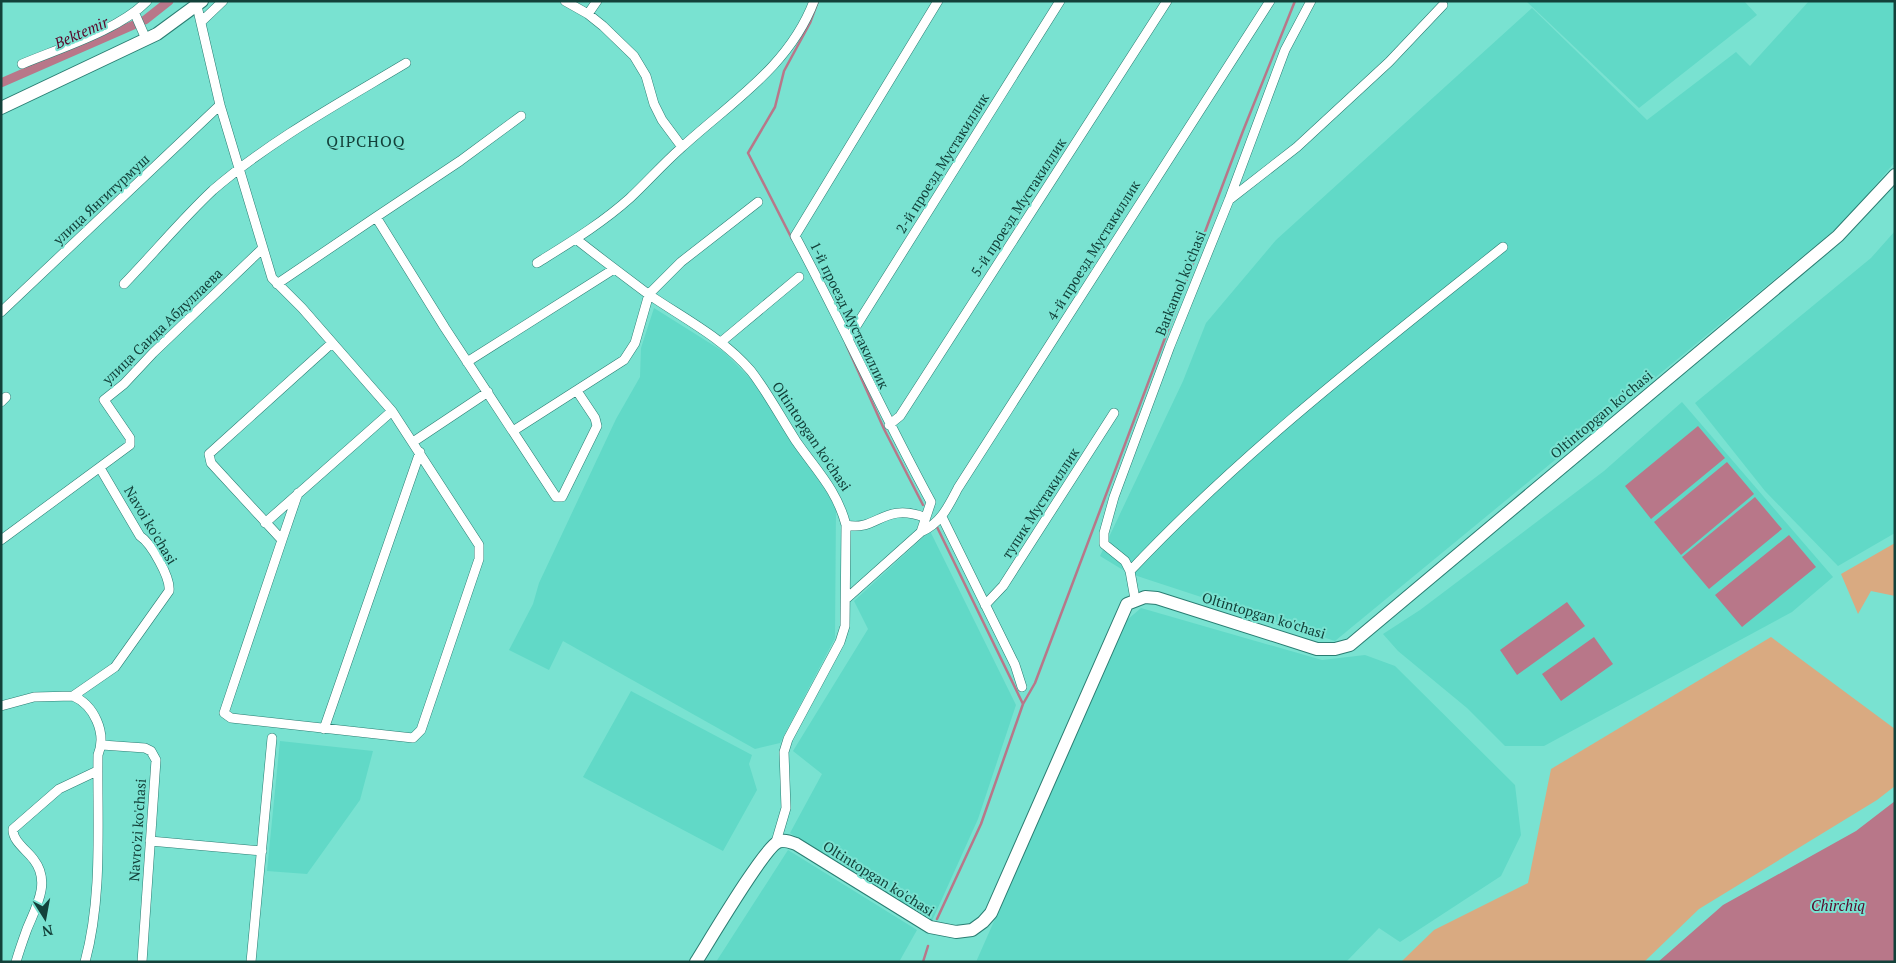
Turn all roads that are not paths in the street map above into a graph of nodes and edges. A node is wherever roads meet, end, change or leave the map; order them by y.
1 (147, 1) edge
2 (223, 1) edge
3 (565, 1) edge
4 (596, 1) edge
5 (814, 1) edge
6 (938, 1) edge
7 (1060, 1) edge
8 (1167, 1) edge
9 (1270, 1) edge
10 (1311, 1) edge
11 (200, 4) edge
12 (1443, 5) dead end
13 (588, 14) junction
14 (136, 17) junction
15 (201, 22) junction
16 (144, 34) junction
17 (406, 62) dead end
18 (22, 64) dead end
19 (220, 105) junction
20 (1, 108) edge
21 (521, 116) dead end
22 (682, 146) junction
23 (241, 169) junction
24 (1895, 174) edge
25 (1229, 200) junction
26 (758, 202) dead end
27 (376, 217) junction
28 (576, 239) junction
29 (1503, 247) dead end
30 (262, 249) junction
31 (536, 263) dead end
32 (614, 269) junction
33 (799, 277) dead end
34 (124, 284) dead end
35 (276, 284) junction
36 (648, 294) junction
37 (1, 312) edge
38 (848, 339) junction
39 (721, 342) junction
40 (332, 343) junction
41 (467, 362) junction
42 (577, 391) junction
43 (488, 392) junction
44 (392, 411) junction
45 (1114, 413) dead end
46 (889, 425) junction
47 (513, 431) junction
48 (413, 442) junction
49 (420, 452) junction
50 (100, 468) junction
51 (298, 493) junction
52 (931, 502) junction
53 (944, 513) junction
54 (924, 517) junction
55 (266, 523) junction
56 (846, 525) junction
57 (921, 532) junction
58 (1, 540) edge
59 (282, 540) junction
60 (1130, 571) junction
61 (846, 599) junction
62 (1135, 600) junction
63 (985, 605) junction
64 (1022, 687) dead end
65 (73, 696) junction
66 (1, 706) edge
67 (324, 729) junction
68 (272, 738) dead end
69 (102, 745) junction
70 (97, 771) junction
71 (150, 842) junction
72 (776, 842) junction
73 (262, 851) junction
74 (16, 962) edge
75 (85, 962) edge
76 (142, 962) edge
77 (251, 962) edge
78 (696, 962) edge

1 - 14 street
2 - 15 street
3 - 13 street
4 - 13 street
5 - 22 street
6 - 38 street, 1-й проезд Мустакиллик
7 - 38 street, 2-й проезд Мустакиллик
8 - 46 street, 5-й проезд Мустакиллик
9 - 53 street, 4-й проезд Мустакиллик
10 - 25 street, Barkamol ko'chasi
11 - 15 street
11 - 16 street
12 - 25 street
13 - 22 street
14 - 16 street
14 - 18 street
15 - 19 street
16 - 20 street
17 - 23 street
19 - 23 street
19 - 37 street, улица Янгитурмуш
21 - 27 street
22 - 28 street
23 - 30 street
23 - 34 street
24 - 62 street, Oltintopgan ko'chasi
25 - 60 street, Barkamol ko'chasi
26 - 36 street
27 - 35 street
27 - 41 street
28 - 31 street
28 - 32 street, Oltintopgan ko'chasi
29 - 60 street
30 - 35 street
30 - 50 street, улица Саида Абдуллаева
32 - 36 street, Oltintopgan ko'chasi
32 - 41 street
33 - 39 street
35 - 40 street
36 - 39 street, Oltintopgan ko'chasi
36 - 42 street
38 - 46 street, 1-й проезд Мустакиллик
39 - 56 street, Oltintopgan ko'chasi
40 - 44 street
40 - 55 street
41 - 43 street
42 - 47 street
42 - 47 street
43 - 47 street
43 - 48 street
44 - 48 street
44 - 51 street
45 - 63 street, тупик Мустакиллик
46 - 52 street, 1-й проезд Мустакиллик
48 - 49 street
49 - 67 street
49 - 67 street
50 - 58 street, улица Саида Абдуллаева
50 - 65 street, Navoi ko'chasi
51 - 55 street
51 - 59 street
52 - 53 street
52 - 54 street
53 - 57 street
53 - 63 street
54 - 56 street
54 - 57 street
55 - 59 street
56 - 61 street, Oltintopgan ko'chasi
57 - 61 street
59 - 67 street
60 - 62 street
61 - 72 street, Oltintopgan ko'chasi
62 - 72 street, Oltintopgan ko'chasi
63 - 64 street
65 - 66 street
65 - 69 street
68 - 73 street
69 - 70 street
69 - 71 street, Navro'zi ko'chasi
70 - 74 street
70 - 75 street
71 - 73 street
71 - 76 street, Navro'zi ko'chasi
72 - 78 street, Oltintopgan ko'chasi
73 - 77 street

